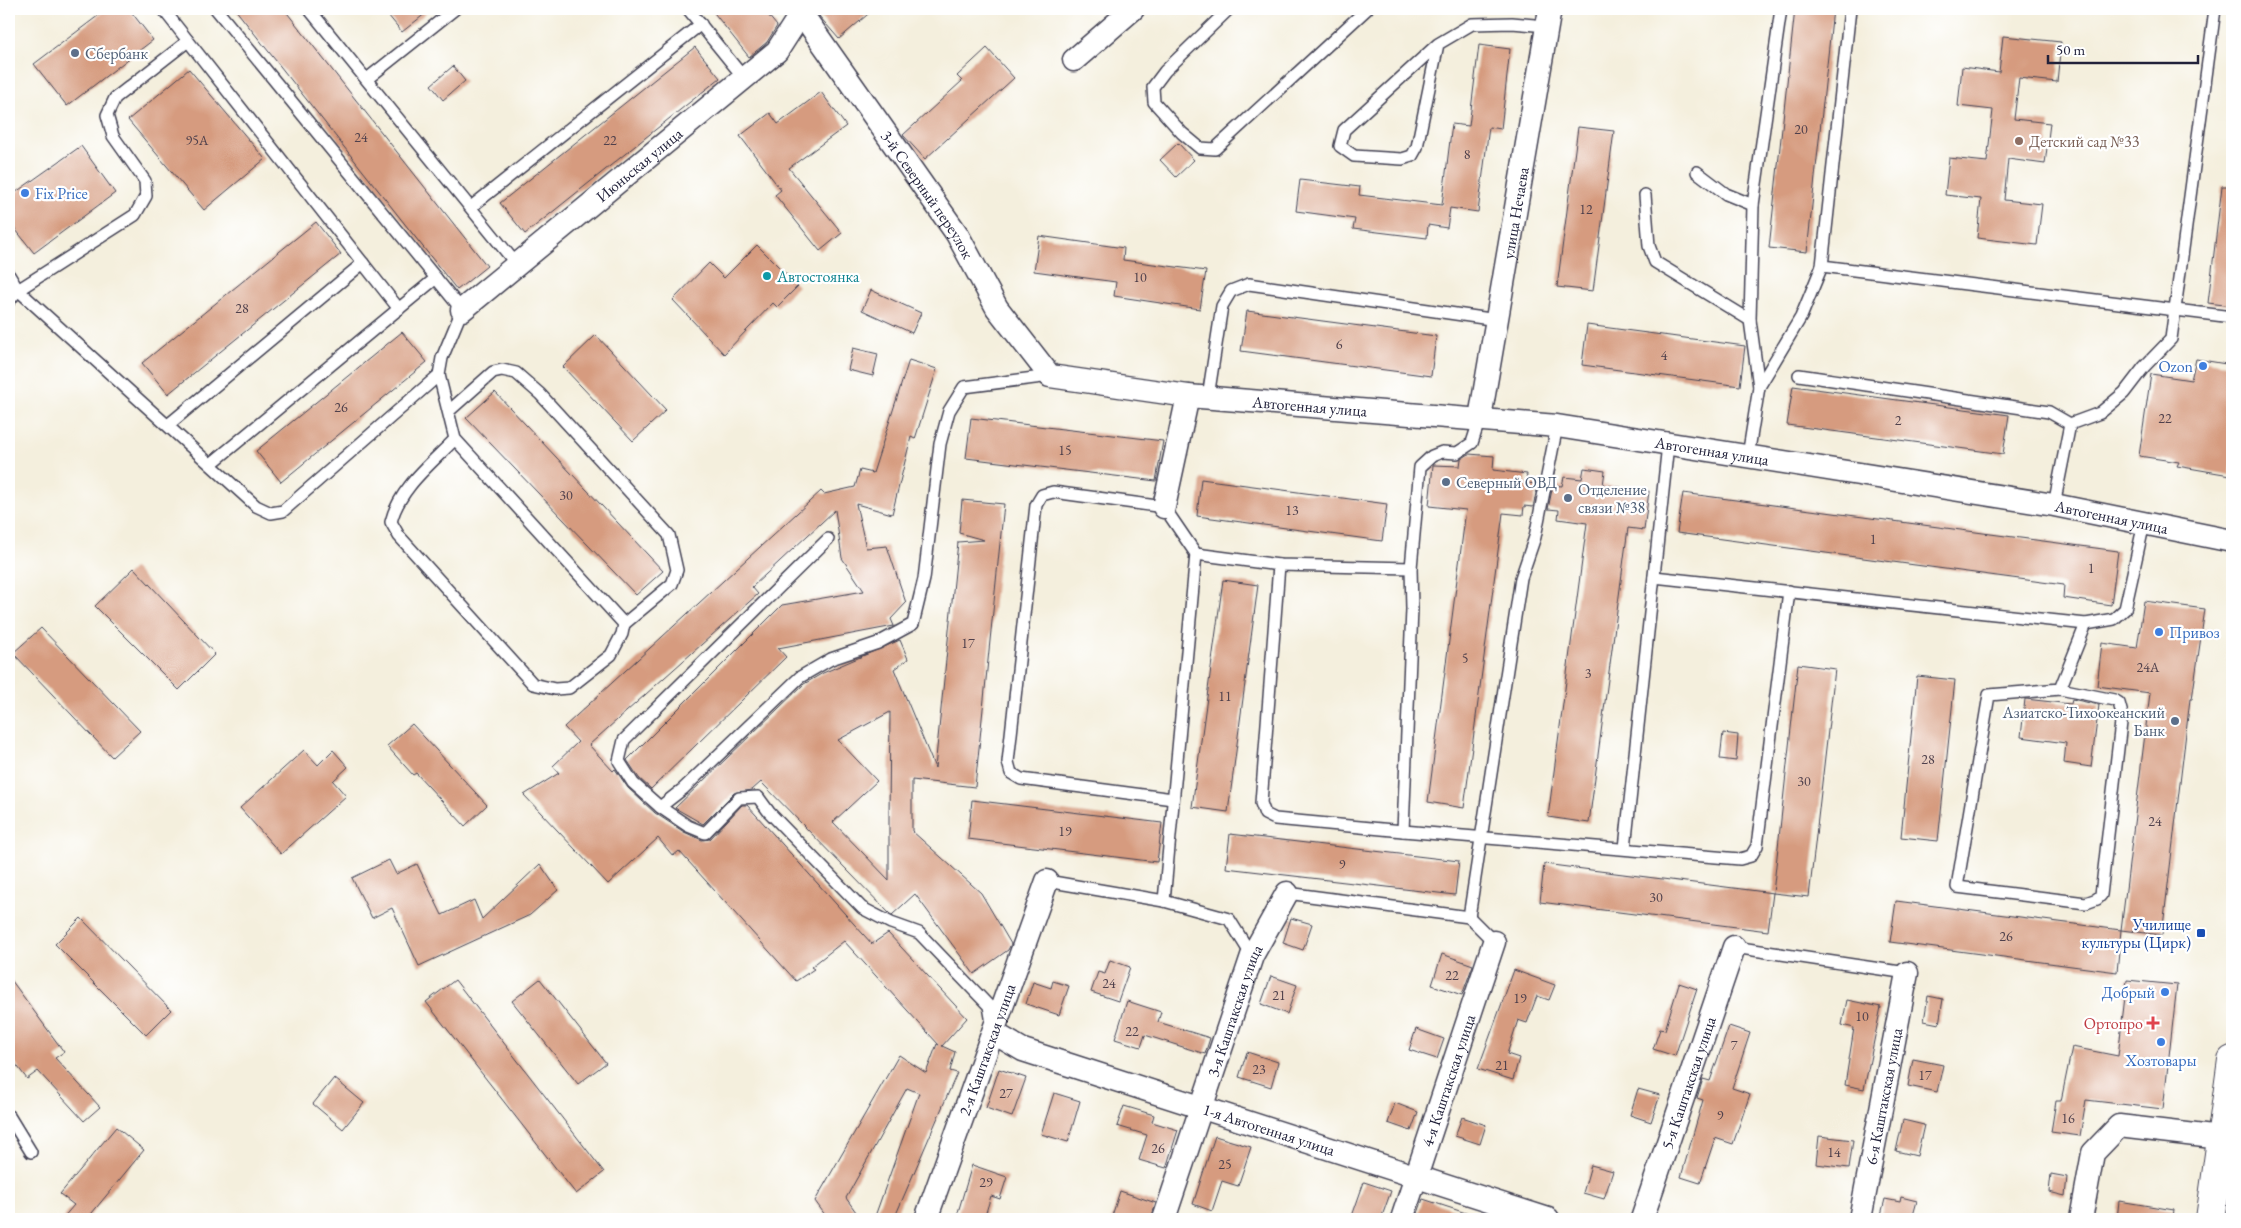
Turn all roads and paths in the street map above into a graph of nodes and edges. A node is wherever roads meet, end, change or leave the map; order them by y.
1 (164, 9) edge
2 (216, 9) edge
3 (309, 9) edge
4 (455, 9) edge
5 (688, 9) edge
6 (1133, 9) edge
7 (1228, 9) edge
8 (1367, 9) edge
9 (1780, 9) edge
10 (1850, 9) edge
11 (2215, 9) edge
12 (803, 11) edge
13 (1548, 18) edge
14 (700, 24) junction
15 (188, 41) junction
16 (1438, 44) junction
17 (1074, 60) dead end
18 (744, 78) junction
19 (367, 79) junction
20 (1697, 172) dead end
21 (1644, 195) dead end
22 (1753, 205) junction
23 (471, 207) junction
24 (363, 263) junction
25 (517, 264) junction
26 (1822, 266) junction
27 (9, 275) edge
28 (436, 278) junction
29 (18, 290) junction
30 (9, 301) edge
31 (399, 309) junction
32 (462, 310) junction
33 (2175, 310) junction
34 (2232, 318) edge
35 (1497, 320) junction
36 (1750, 320) junction
37 (439, 375) junction
38 (1799, 375) dead end
39 (1050, 376) junction
40 (1759, 387) junction
41 (1198, 396) junction
42 (449, 411) junction
43 (1480, 418) junction
44 (2070, 424) junction
45 (168, 425) junction
46 (1557, 426) junction
47 (456, 439) junction
48 (1668, 444) junction
49 (1748, 456) junction
50 (211, 464) junction
51 (2054, 505) junction
52 (1164, 507) junction
53 (2144, 524) junction
54 (828, 539) dead end
55 (2232, 541) edge
56 (1196, 554) junction
57 (1279, 565) junction
58 (1411, 568) junction
59 (1654, 577) junction
60 (1788, 591) junction
61 (624, 624) junction
62 (2086, 624) junction
63 (2060, 689) junction
64 (1173, 799) junction
65 (660, 807) junction
66 (1403, 831) junction
67 (1481, 838) junction
68 (1625, 848) junction
69 (1047, 881) joint
70 (1287, 893) joint
71 (1164, 901) junction
72 (1469, 917) junction
73 (1494, 942) joint
74 (1734, 947) joint
75 (1252, 956) junction
76 (1907, 973) joint
77 (994, 1033) junction
78 (2232, 1060) edge
79 (1201, 1106) junction
80 (9, 1116) edge
81 (2221, 1138) junction
82 (31, 1152) dead end
83 (1417, 1177) junction
84 (926, 1219) edge
85 (1164, 1219) edge
86 (1402, 1219) edge
87 (1548, 1219) edge
88 (1642, 1219) edge
89 (1860, 1219) edge
90 (2081, 1219) edge
91 (2210, 1219) edge

1 - 15 lane
2 - 28 lane
3 - 19 lane
4 - 19 lane
5 - 14 lane
6 - 17 street
7 - 8 lane
9 - 22 lane
10 - 26 lane
11 - 33 lane
12 - 18 street, Июньская улица
12 - 39 street, 3-й Северный переулок
13 - 16 lane
13 - 35 street, улица Нечаева
14 - 18 lane
14 - 23 lane
15 - 24 lane
15 - 29 lane
16 - 16 lane
18 - 25 street, Июньская улица
19 - 23 lane
20 - 22 lane
21 - 36 lane
22 - 36 lane
23 - 25 lane
24 - 31 lane
24 - 45 lane
25 - 32 street, Июньская улица
26 - 33 lane
26 - 40 lane
27 - 29 lane
28 - 31 lane
28 - 32 lane
29 - 30 lane
29 - 45 lane
31 - 50 lane
32 - 37 lane
33 - 34 lane
33 - 44 lane
35 - 41 lane
35 - 43 street, улица Нечаева
36 - 40 lane
37 - 42 lane
37 - 50 lane
38 - 44 lane
39 - 41 street, Автогенная улица
39 - 65 lane
40 - 49 lane
41 - 43 street, Автогенная улица
41 - 52 street
42 - 47 lane
42 - 61 lane
43 - 46 street, Автогенная улица
43 - 58 lane
44 - 51 lane
45 - 50 lane
46 - 48 street, Автогенная улица
46 - 67 lane
47 - 61 lane
47 - 61 lane
48 - 49 street, Автогенная улица
48 - 59 lane
49 - 51 street, Автогенная улица
51 - 53 street, Автогенная улица
52 - 56 lane
52 - 64 lane
53 - 55 street, Автогенная улица
53 - 62 lane
54 - 65 lane
56 - 57 lane
56 - 64 lane
57 - 58 lane
57 - 66 lane
58 - 66 lane
59 - 60 lane
59 - 68 lane
60 - 62 lane
60 - 68 lane
62 - 63 lane
63 - 63 lane
64 - 71 lane
65 - 77 lane
66 - 67 lane
67 - 68 lane
67 - 72 lane
69 - 71 lane
69 - 77 street, 2-я Каштакская улица
70 - 72 lane
70 - 75 street, 3-я Каштакская улица
71 - 75 lane
72 - 73 lane
73 - 83 street, 4-я Каштакская улица
74 - 76 lane
74 - 88 street, 5-я Каштакская улица
75 - 79 street, 3-я Каштакская улица
76 - 89 street, 6-я Каштакская улица
77 - 79 street, 1-я Автогенная улица
77 - 84 street, 2-я Каштакская улица
78 - 81 main road
79 - 83 street, 1-я Автогенная улица
79 - 85 street, 3-я Каштакская улица
80 - 82 lane
81 - 90 street
81 - 91 main road
83 - 86 street, 4-я Каштакская улица
83 - 87 street, 1-я Автогенная улица

